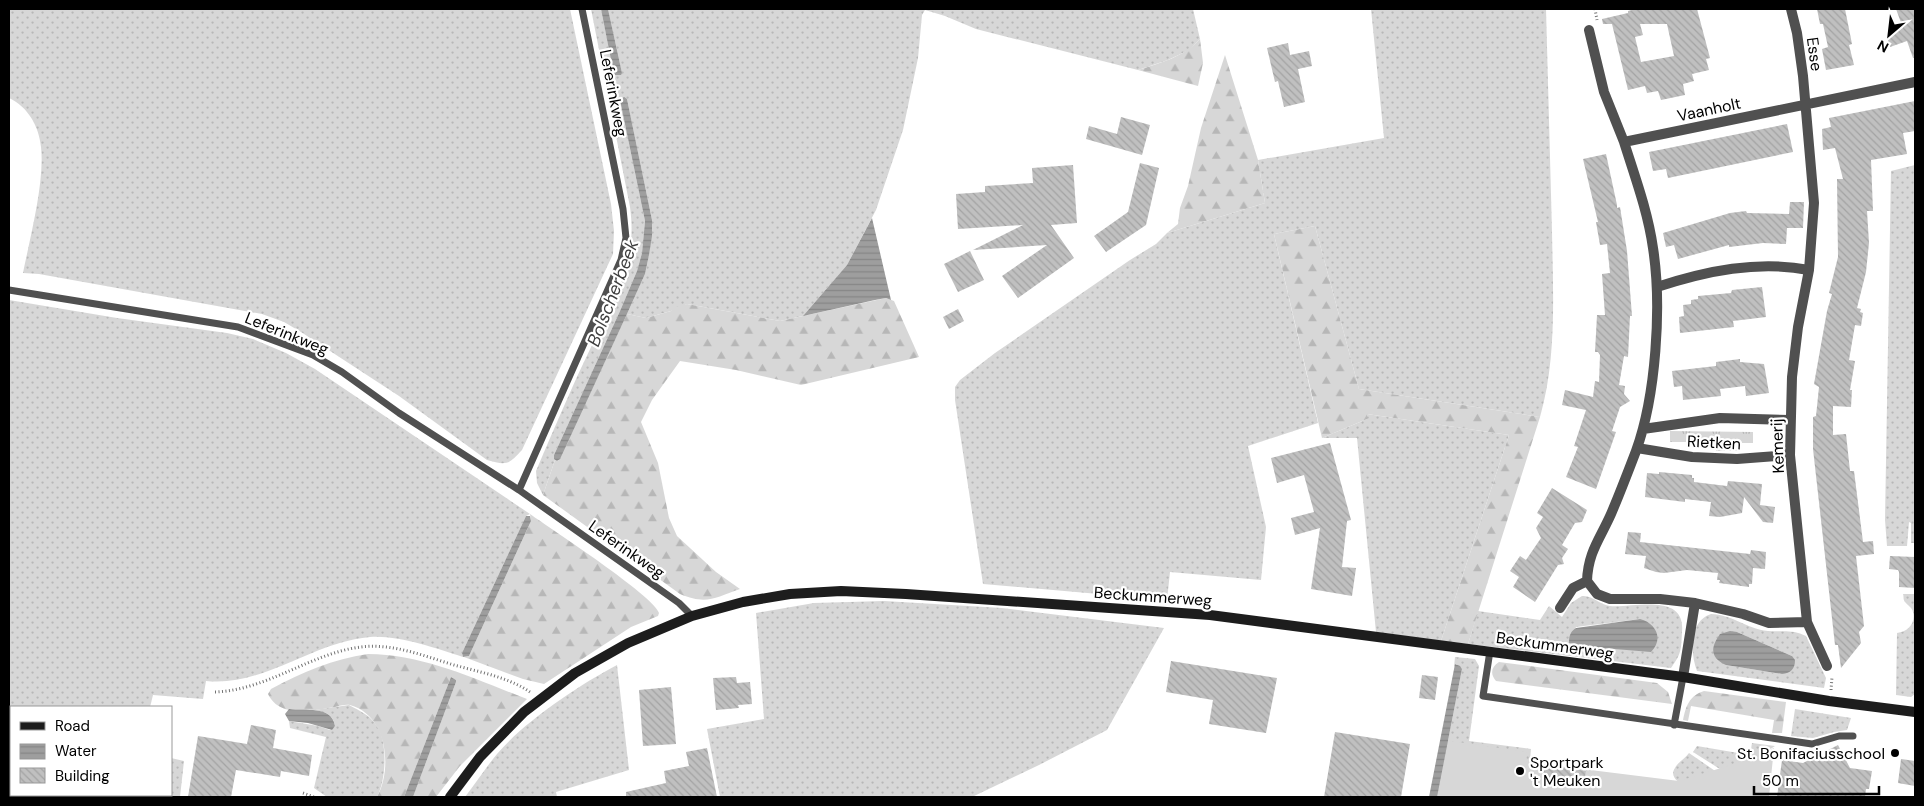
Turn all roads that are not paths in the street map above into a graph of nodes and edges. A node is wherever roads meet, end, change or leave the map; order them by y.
1 (582, 9) edge
2 (1791, 9) edge
3 (1589, 30) dead end
4 (1915, 82) edge
5 (1806, 104) junction
6 (1624, 142) junction
7 (1809, 270) junction
8 (1657, 287) junction
9 (9, 290) edge
10 (1790, 420) junction
11 (1643, 430) junction
12 (1637, 448) junction
13 (1790, 454) junction
14 (520, 490) junction
15 (1587, 581) junction
16 (1695, 603) junction
17 (1560, 608) dead end
18 (692, 616) junction
19 (1807, 622) junction
20 (1490, 652) junction
21 (1827, 666) road end
22 (1683, 677) junction
23 (1915, 712) edge
24 (1674, 725) junction
25 (1853, 736) dead end
26 (450, 797) edge

1 - 14 lane, Leferinkweg
2 - 5 street, Esse
3 - 6 street
4 - 5 street, Vaanholt
5 - 6 street, Vaanholt
5 - 7 street, Kemerij
6 - 8 street
7 - 8 street
7 - 10 street, Kemerij
8 - 11 street
9 - 14 lane, Leferinkweg
10 - 11 street, Rietken
10 - 13 street, Kemerij
11 - 12 street
12 - 13 street, Rietken
12 - 15 street
13 - 19 street, Kemerij
14 - 18 lane, Leferinkweg
15 - 16 street
15 - 17 street
16 - 19 street
16 - 22 street
18 - 20 street, Beckummerweg
18 - 26 street, Beckummerweg
19 - 21 street, Kemerij
20 - 22 street, Beckummerweg
20 - 24 lane
22 - 23 street, Beckummerweg
22 - 24 lane
24 - 25 lane

